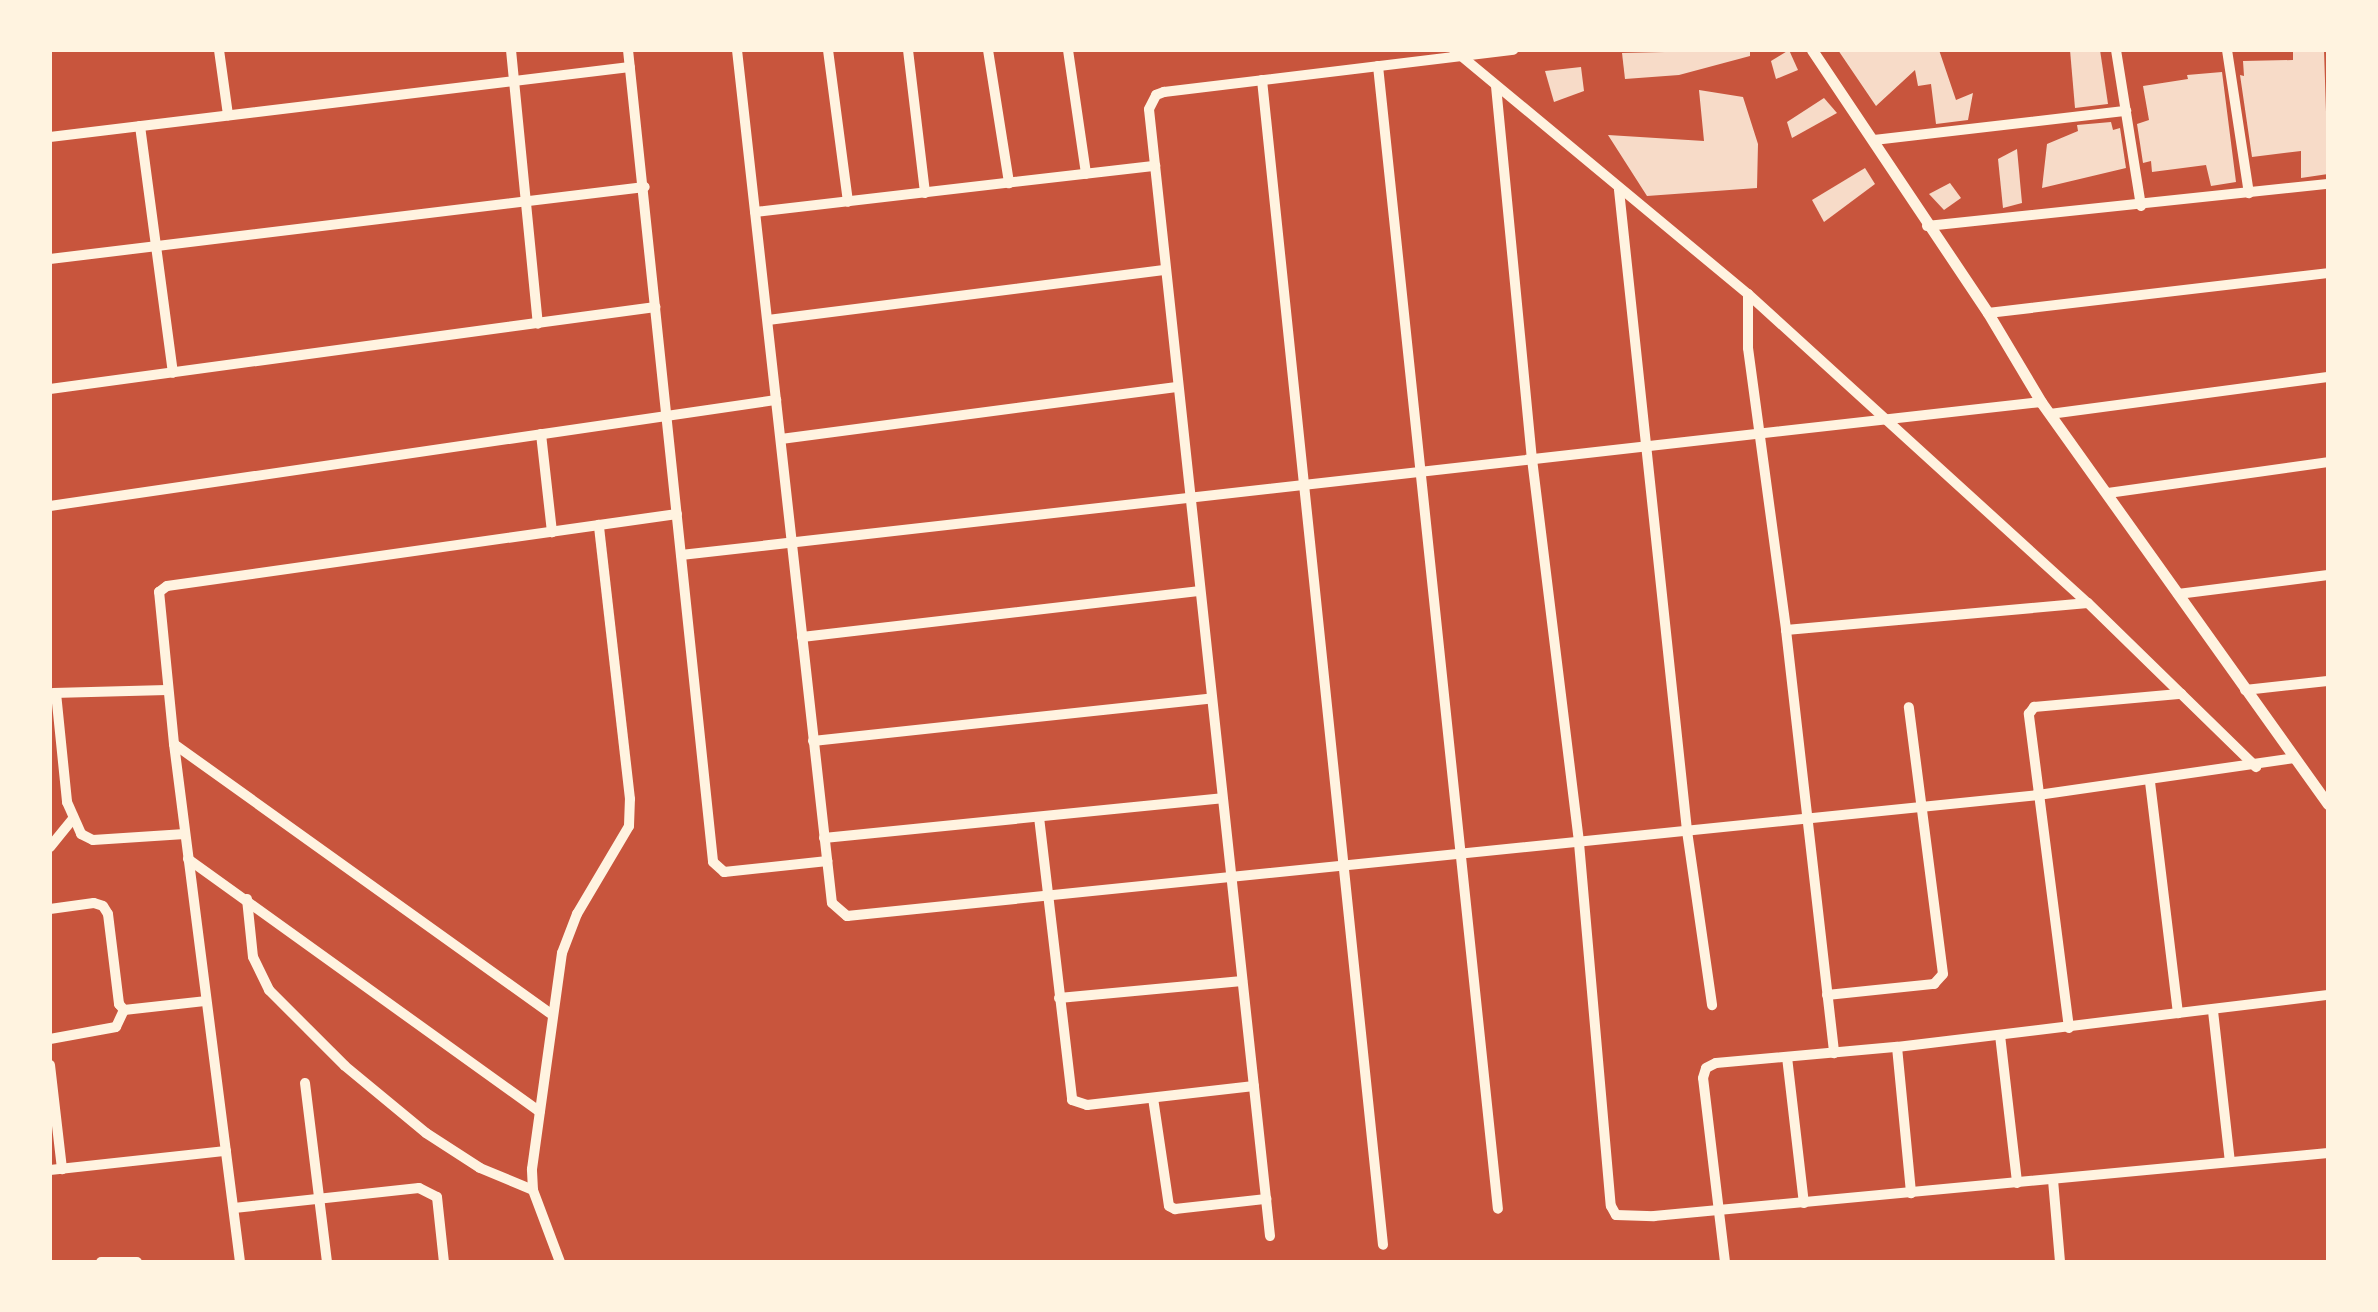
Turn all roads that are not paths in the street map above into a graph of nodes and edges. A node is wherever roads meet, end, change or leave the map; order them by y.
1 (219, 50) edge
2 (510, 50) edge
3 (628, 50) edge
4 (737, 50) edge
5 (828, 50) edge
6 (908, 50) edge
7 (988, 50) edge
8 (1068, 50) edge
9 (1514, 50) edge
10 (1812, 50) edge
11 (2116, 50) edge
12 (2227, 50) edge
13 (1458, 53) edge
14 (1378, 66) junction
15 (630, 67) junction
16 (1262, 80) junction
17 (514, 81) junction
18 (1496, 86) junction
19 (2126, 111) junction
20 (228, 115) junction
21 (140, 126) junction
22 (50, 137) edge
23 (1874, 140) junction
24 (1155, 166) junction
25 (1086, 174) junction
26 (1009, 183) junction
27 (2328, 184) edge
28 (645, 187) junction
29 (1618, 189) junction
30 (926, 192) junction
31 (2249, 193) junction
32 (526, 202) junction
33 (848, 202) junction
34 (2141, 206) junction
35 (755, 212) junction
36 (1927, 226) junction
37 (157, 246) junction
38 (50, 259) edge
39 (1166, 270) junction
40 (2328, 274) edge
41 (1748, 294) junction
42 (655, 306) junction
43 (1988, 313) junction
44 (768, 320) junction
45 (538, 324) junction
46 (173, 373) junction
47 (2328, 377) edge
48 (1177, 386) junction
49 (50, 389) edge
50 (776, 400) junction
51 (2041, 402) junction
52 (2050, 414) junction
53 (666, 416) junction
54 (1888, 422) junction
55 (1759, 430) junction
56 (542, 434) junction
57 (781, 439) junction
58 (1646, 443) junction
59 (1532, 459) junction
60 (2328, 462) edge
61 (1418, 474) junction
62 (1302, 485) junction
63 (2108, 493) junction
64 (1188, 498) junction
65 (50, 506) edge
66 (677, 514) junction
67 (598, 525) junction
68 (552, 532) junction
69 (792, 541) junction
70 (681, 555) junction
71 (2328, 575) edge
72 (1198, 591) junction
73 (2178, 594) junction
74 (2088, 603) junction
75 (1786, 630) junction
76 (802, 637) junction
77 (2328, 682) edge
78 (167, 690) junction
79 (2245, 690) junction
80 (53, 693) edge
81 (2181, 694) junction
82 (1210, 699) junction
83 (1909, 706) dead end
84 (814, 741) junction
85 (174, 744) junction
86 (2294, 758) junction
87 (2256, 767) junction
88 (2150, 782) junction
89 (2038, 795) junction
90 (2325, 797) edge
91 (1222, 798) junction
92 (1922, 806) junction
93 (1039, 816) junction
94 (1805, 818) junction
95 (72, 820) junction
96 (1687, 831) junction
97 (185, 834) junction
98 (824, 838) junction
99 (1579, 843) junction
100 (50, 847) edge
101 (1459, 854) junction
102 (188, 858) junction
103 (827, 860) junction
104 (1344, 866) junction
105 (1231, 879) junction
106 (248, 898) junction
107 (1048, 898) junction
108 (50, 908) edge
109 (1242, 980) junction
110 (1826, 995) junction
111 (2328, 995) edge
112 (1059, 998) junction
113 (205, 1000) junction
114 (1712, 1005) dead end
115 (124, 1010) junction
116 (2213, 1012) junction
117 (2178, 1013) junction
118 (553, 1015) junction
119 (2069, 1028) junction
120 (2000, 1036) junction
121 (50, 1039) edge
122 (1898, 1047) junction
123 (1834, 1053) junction
124 (1787, 1056) junction
125 (50, 1065) edge
126 (306, 1083) dead end
127 (1254, 1086) junction
128 (1153, 1098) junction
129 (540, 1112) junction
130 (226, 1151) junction
131 (2328, 1153) edge
132 (2230, 1162) junction
133 (56, 1169) edge
134 (2054, 1180) junction
135 (2017, 1183) junction
136 (533, 1190) junction
137 (1911, 1193) junction
138 (1266, 1199) junction
139 (320, 1200) junction
140 (1804, 1203) junction
141 (234, 1208) junction
142 (1498, 1208) dead end
143 (1720, 1209) junction
144 (1270, 1236) dead end
145 (1383, 1246) dead end
146 (101, 1262) edge
147 (137, 1262) edge
148 (240, 1262) edge
149 (327, 1262) edge
150 (444, 1262) edge
151 (560, 1262) edge
152 (1726, 1262) edge
153 (2060, 1262) edge

1 - 20 street
2 - 17 street
3 - 15 street
4 - 35 street
5 - 33 street
6 - 30 street
7 - 26 street
8 - 25 street
9 - 13 street
10 - 23 street
11 - 19 street
12 - 31 street
13 - 14 street
13 - 18 street
14 - 16 street
14 - 61 street
15 - 17 street
15 - 28 street
16 - 24 street
16 - 62 street
17 - 20 street
17 - 32 street
18 - 29 street
18 - 59 street
19 - 23 street
19 - 34 street
20 - 21 street
21 - 22 street
21 - 37 street
23 - 36 street
24 - 25 street
24 - 39 street
25 - 26 street
26 - 30 street
27 - 31 street
28 - 32 street
28 - 42 street
29 - 41 street
29 - 58 street
30 - 33 street
31 - 34 street
32 - 37 street
32 - 45 street
33 - 35 street
34 - 36 street
35 - 44 street
36 - 43 street
37 - 38 street
37 - 46 street
39 - 44 street
39 - 48 street
40 - 43 street
41 - 54 street
41 - 55 street
42 - 45 street
42 - 53 street
43 - 51 street
44 - 50 street
45 - 46 street
46 - 49 street
47 - 52 street
48 - 57 street
48 - 64 street
50 - 53 street
50 - 57 street
51 - 52 street
51 - 54 street
52 - 63 street
53 - 56 street
53 - 66 street
54 - 55 street
54 - 74 street
55 - 58 street
55 - 75 street
56 - 65 street
56 - 68 street
57 - 69 street
58 - 59 street
58 - 96 street
59 - 61 street
59 - 99 street
60 - 63 street
61 - 62 street
61 - 101 street
62 - 64 street
62 - 104 street
63 - 73 street
64 - 69 street
64 - 72 street
66 - 67 street
66 - 70 street
67 - 68 street
67 - 118 street
68 - 78 street
69 - 70 street
69 - 76 street
70 - 103 street
71 - 73 street
72 - 76 street
72 - 82 street
73 - 79 street
74 - 75 street
74 - 81 street
75 - 94 street
76 - 84 street
77 - 79 street
78 - 80 street
78 - 85 street
79 - 86 street
80 - 95 street
81 - 87 street
81 - 89 street
82 - 84 street
82 - 91 street
83 - 92 street
84 - 98 street
85 - 97 street
85 - 118 street
86 - 87 street
86 - 90 street
87 - 88 street
88 - 89 street
88 - 117 street
89 - 92 street
89 - 119 street
91 - 93 street
91 - 105 street
92 - 94 street
92 - 110 street
93 - 98 street
93 - 107 street
94 - 96 street
94 - 110 street
95 - 97 street
95 - 100 street
96 - 99 street
96 - 114 street
97 - 102 street
98 - 103 street
99 - 101 street
99 - 143 street
101 - 104 street
101 - 142 street
102 - 106 street
102 - 113 street
103 - 107 street
104 - 105 street
104 - 145 street
105 - 107 street
105 - 109 street
106 - 129 street
106 - 136 street
107 - 112 street
108 - 115 street
109 - 112 street
109 - 127 street
110 - 123 street
111 - 116 street
112 - 128 street
113 - 115 street
113 - 130 street
115 - 121 street
116 - 117 street
116 - 132 street
117 - 119 street
118 - 129 street
119 - 120 street
120 - 122 street
120 - 135 street
122 - 123 street
122 - 137 street
123 - 124 street
124 - 140 street
124 - 143 street
125 - 133 street
126 - 139 street
127 - 128 street
127 - 138 street
128 - 138 street
129 - 136 street
130 - 133 street
130 - 141 street
131 - 132 street
132 - 134 street
134 - 135 street
134 - 153 street
135 - 137 street
136 - 151 street
137 - 140 street
138 - 144 street
139 - 141 street
139 - 149 street
139 - 150 street
140 - 143 street
141 - 148 street
143 - 152 street
146 - 147 street

